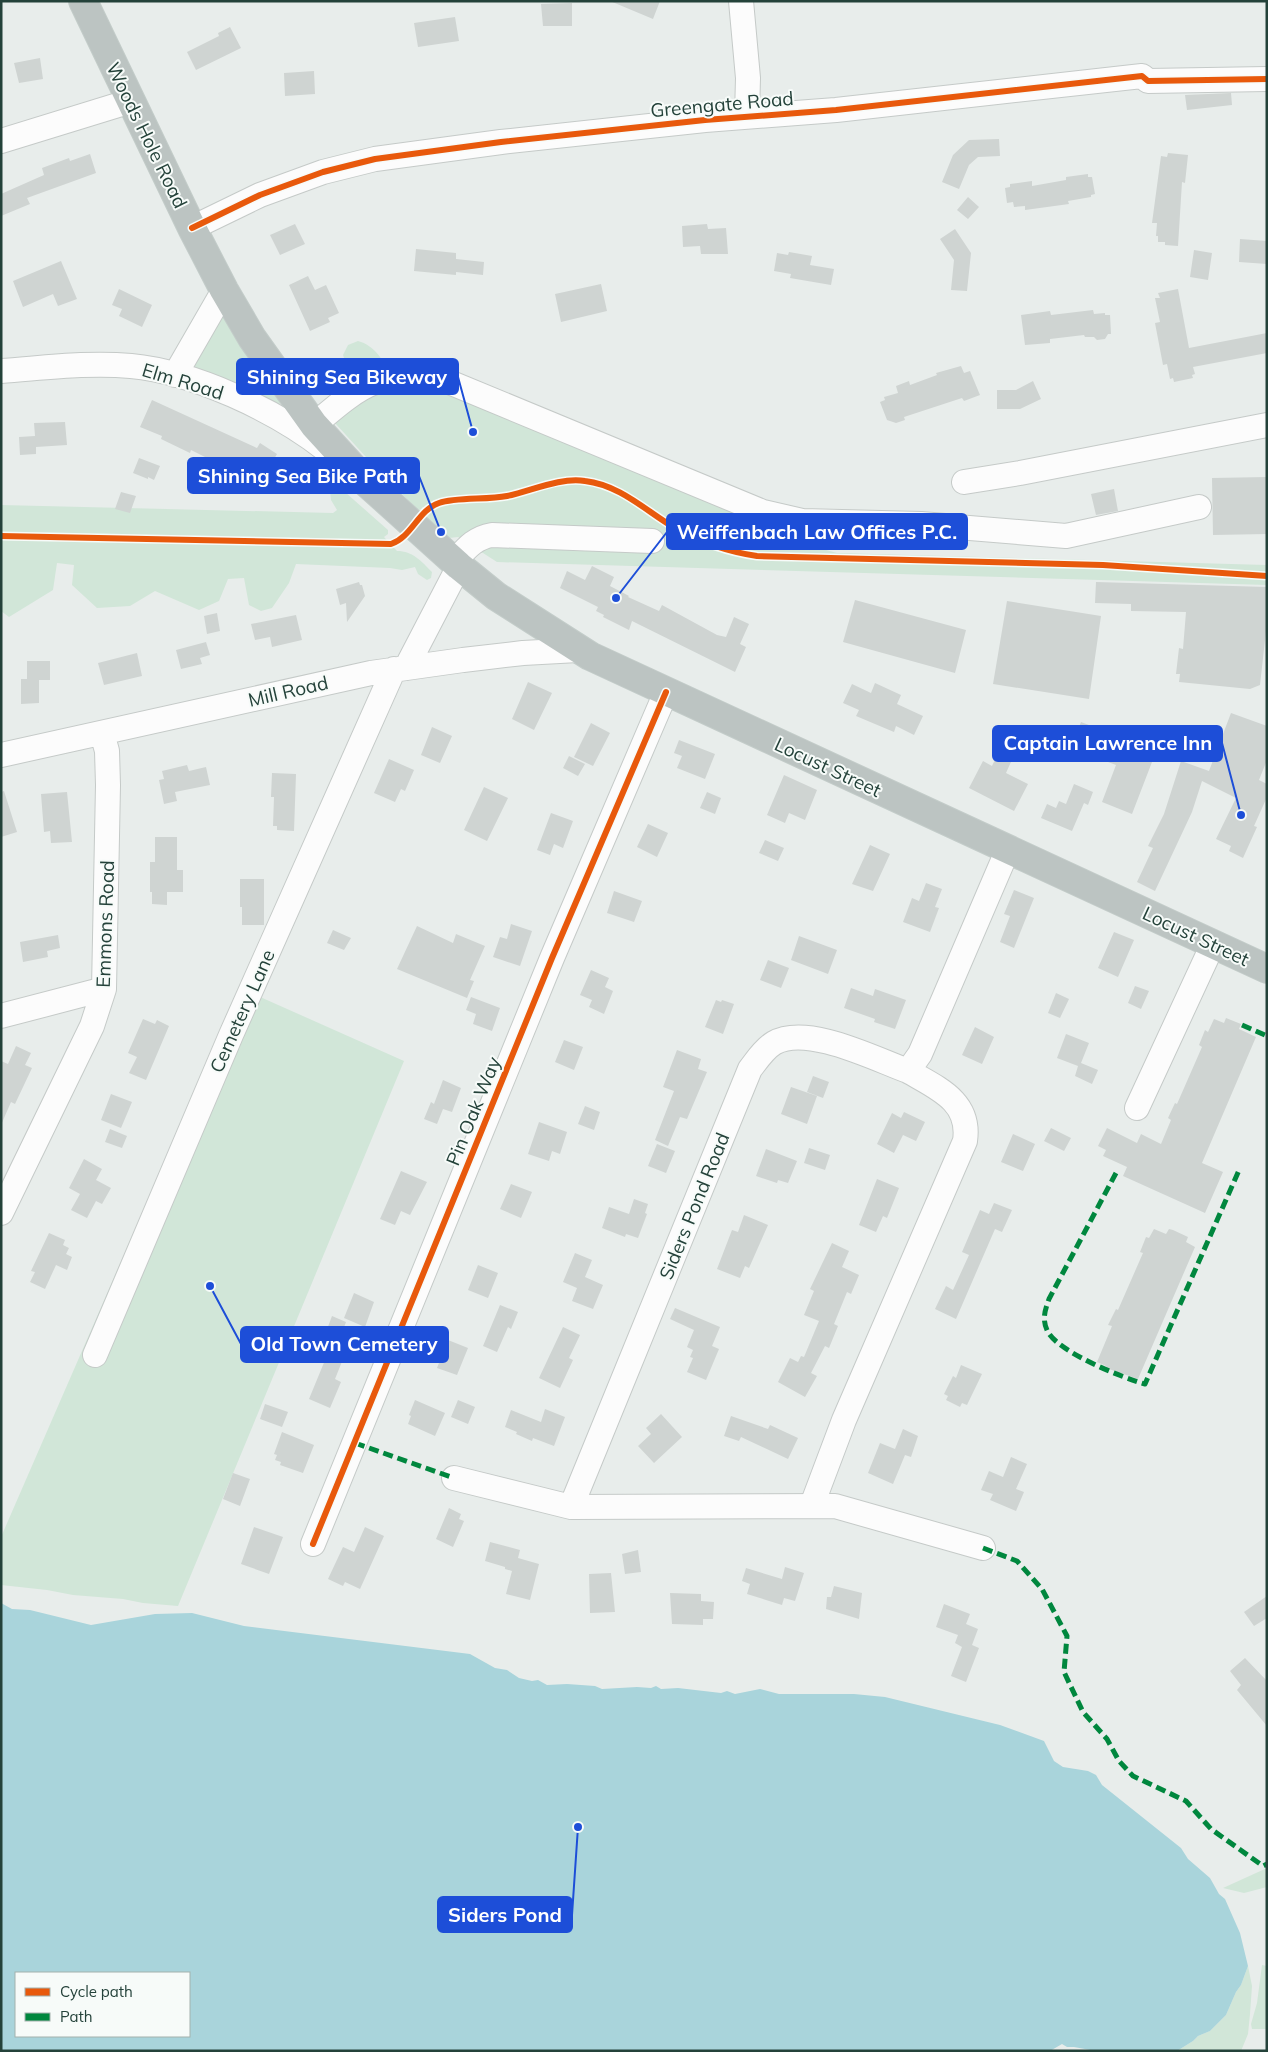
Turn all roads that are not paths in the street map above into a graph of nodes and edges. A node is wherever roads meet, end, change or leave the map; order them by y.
1 (84, 1) edge
2 (741, 1) edge
3 (1267, 80) edge
4 (131, 101) junction
5 (747, 115) junction
6 (1, 141) edge
7 (192, 228) junction
8 (224, 290) junction
9 (1, 372) edge
10 (175, 375) junction
11 (314, 425) junction
12 (1267, 425) edge
13 (964, 482) dead end
14 (368, 484) junction
15 (1199, 507) dead end
16 (413, 526) joint
17 (652, 541) dead end
18 (456, 564) junction
19 (578, 650) junction
20 (400, 668) junction
21 (666, 692) junction
22 (102, 732) junction
23 (1, 755) edge
24 (1008, 849) junction
25 (1213, 944) junction
26 (1267, 968) edge
27 (104, 989) junction
28 (1, 1016) edge
29 (908, 1072) junction
30 (1137, 1108) dead end
31 (1, 1213) edge
32 (95, 1355) dead end
33 (454, 1478) dead end
34 (812, 1505) junction
35 (571, 1507) junction
36 (313, 1544) dead end
37 (983, 1548) dead end

1 - 4 highway, Woods Hole Road
2 - 5 street
3 - 5 street, Greengate Road
4 - 6 street
4 - 7 highway, Woods Hole Road
5 - 7 street, Greengate Road
7 - 8 highway, Woods Hole Road
8 - 10 street
8 - 11 highway, Woods Hole Road
9 - 10 street, Elm Road
10 - 14 street, Elm Road
11 - 14 highway, Woods Hole Road
11 - 15 street
12 - 13 street
14 - 16 highway, Woods Hole Road
16 - 18 highway, Locust Street
17 - 18 street, Cemetery Lane
18 - 19 highway, Locust Street
18 - 20 street, Cemetery Lane
19 - 20 street, Mill Road
19 - 21 highway, Locust Street
20 - 22 street, Mill Road
20 - 32 street, Cemetery Lane
21 - 24 highway, Locust Street
21 - 36 street, Pin Oak Way
22 - 23 street, Mill Road
22 - 27 street, Emmons Road
24 - 25 highway, Locust Street
24 - 29 street
25 - 26 highway, Locust Street
25 - 30 street
27 - 28 street
27 - 31 street, Emmons Road
29 - 34 street, Siders Pond Road
29 - 35 street, Siders Pond Road
33 - 35 street
34 - 35 street
34 - 37 street

